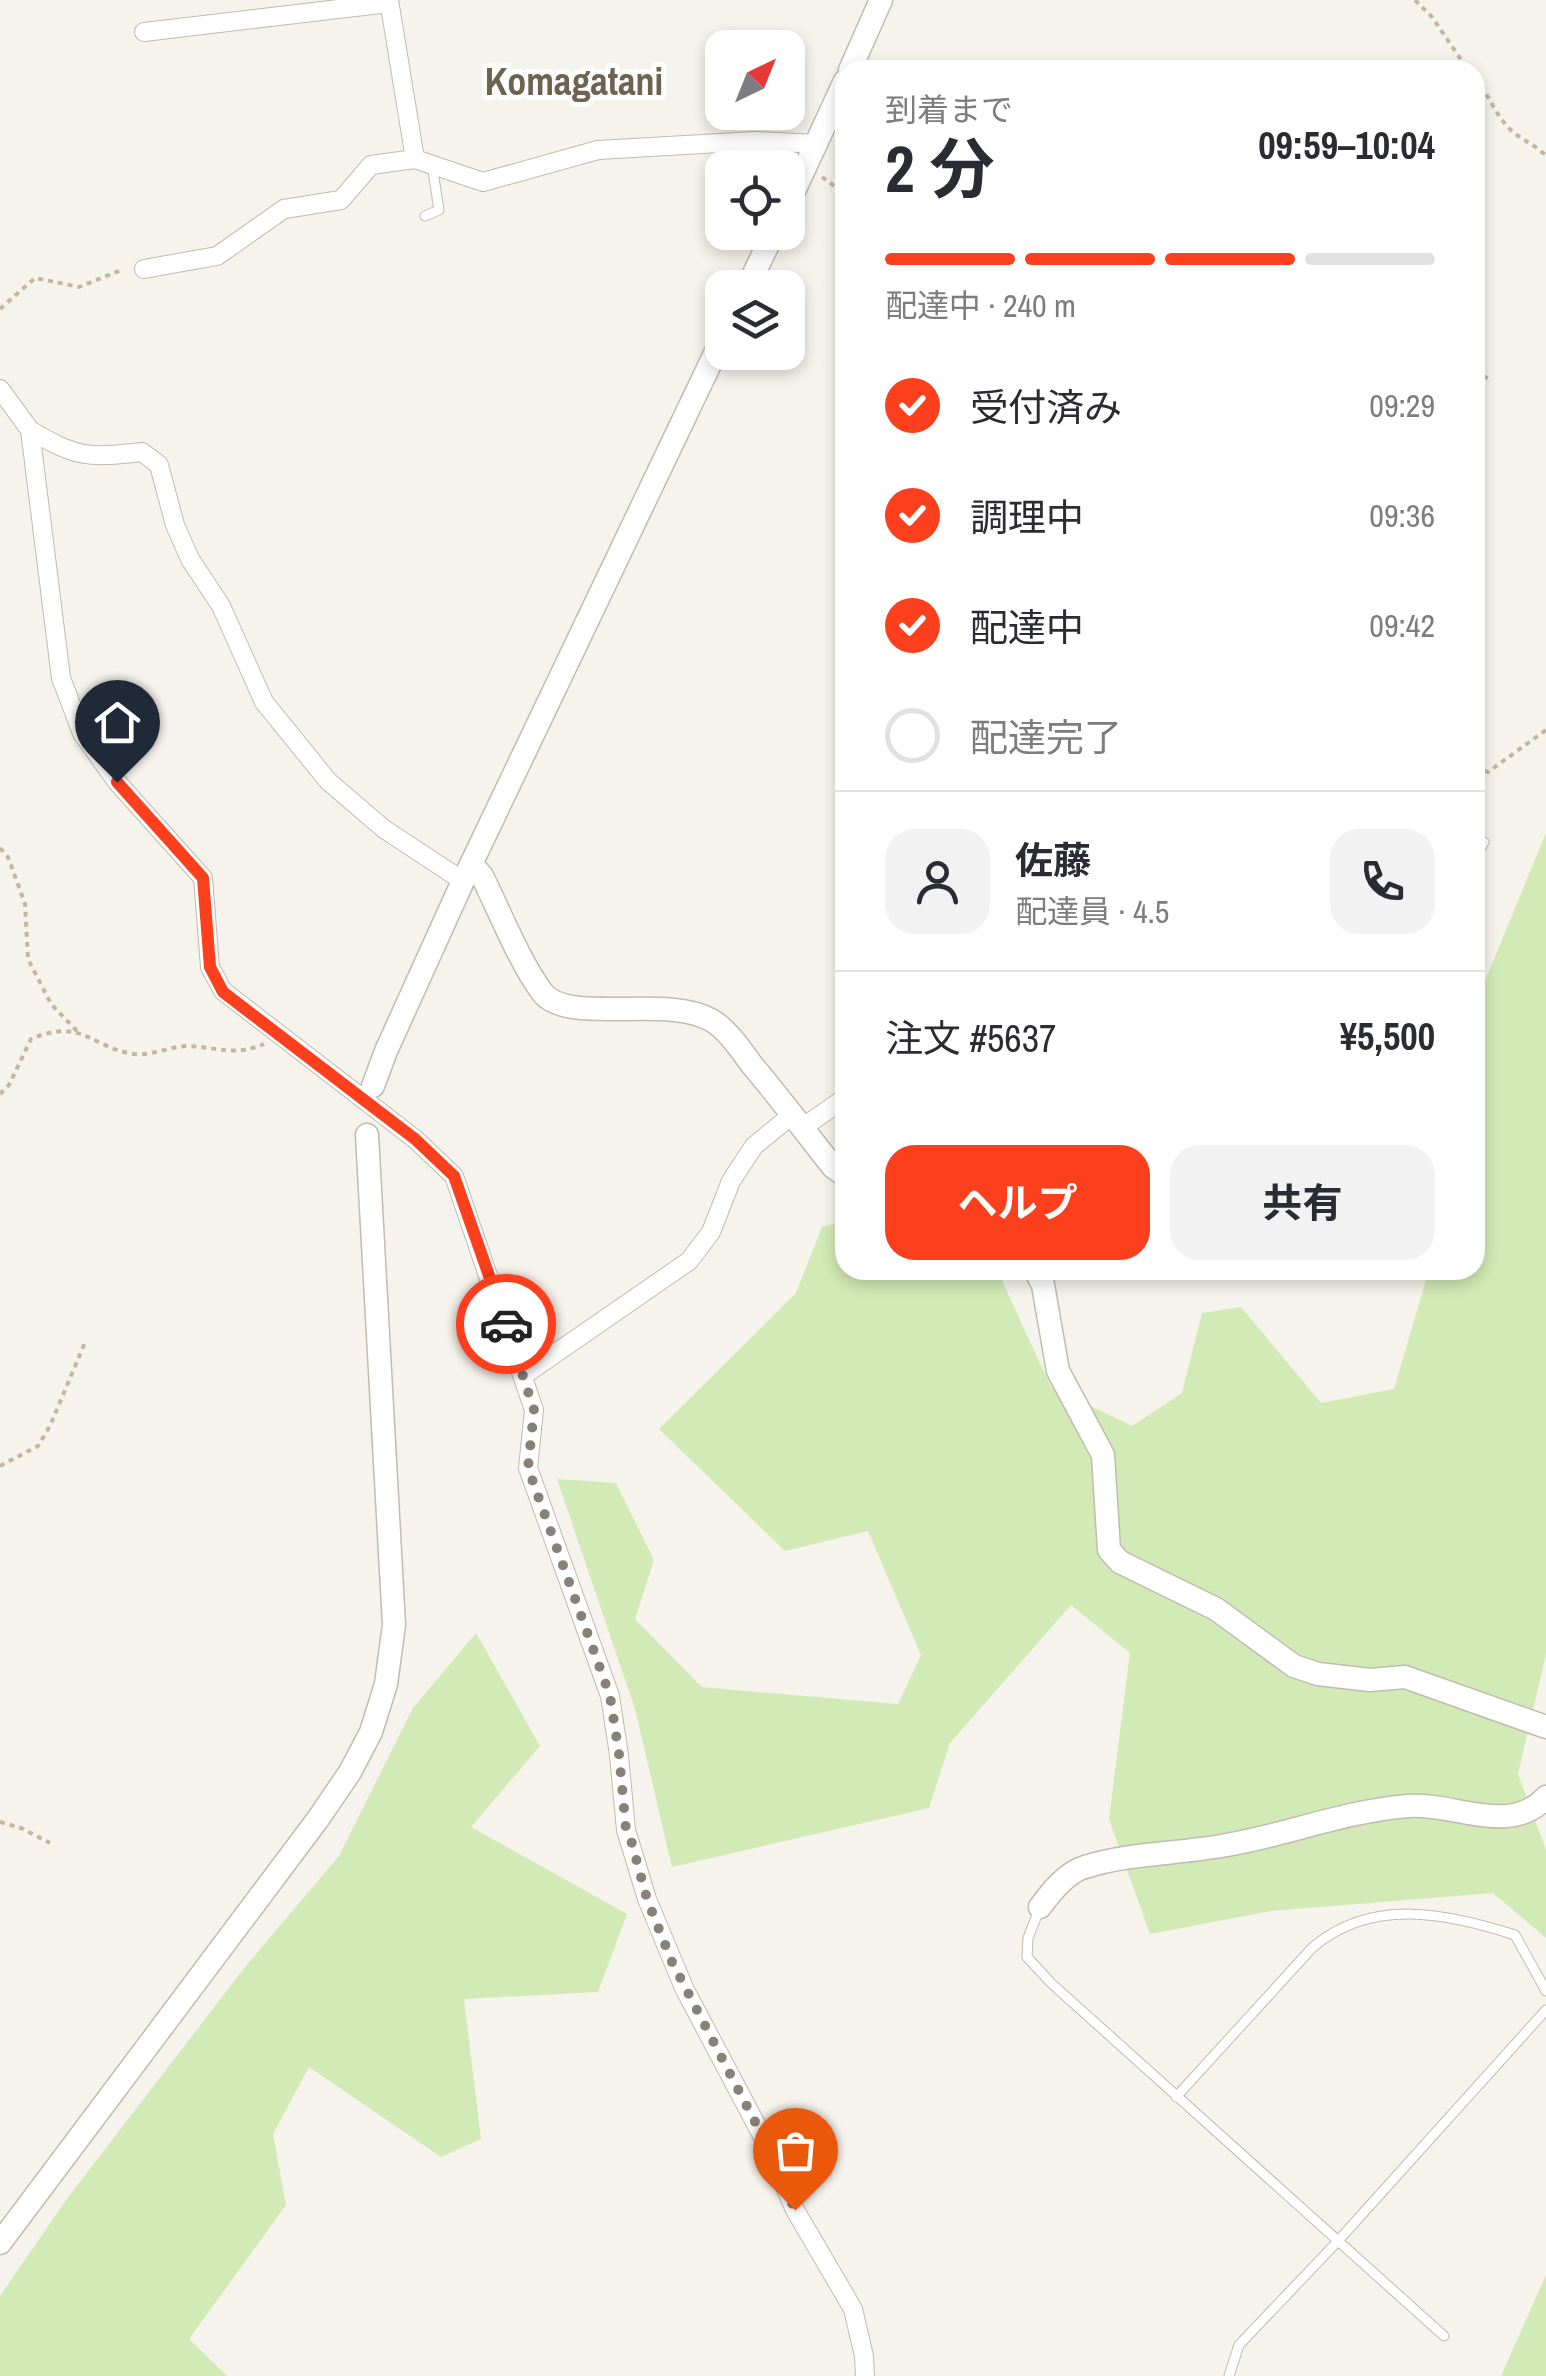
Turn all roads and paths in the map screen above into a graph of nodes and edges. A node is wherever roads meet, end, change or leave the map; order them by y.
1 (880, 0) edge
2 (1415, 0) edge
3 (389, 1) edge
4 (144, 32) dead end
5 (854, 60) edge
6 (1461, 60) edge
7 (1485, 90) edge
8 (835, 104) edge
9 (818, 144) junction
10 (1546, 156) edge
11 (423, 162) junction
12 (806, 165) joint
13 (835, 187) edge
14 (425, 216) dead end
15 (144, 269) joint
16 (0, 309) edge
17 (707, 370) edge
18 (1485, 377) edge
19 (1488, 378) dead end
20 (0, 390) edge
21 (30, 430) junction
22 (1546, 730) edge
23 (1485, 771) edge
24 (0, 848) edge
25 (468, 873) junction
26 (79, 1033) junction
27 (278, 1033) junction
28 (373, 1086) dead end
29 (0, 1094) edge
30 (835, 1103) edge
31 (797, 1121) junction
32 (367, 1135) dead end
33 (835, 1168) edge
34 (1041, 1280) edge
35 (86, 1340) dead end
36 (524, 1376) junction
37 (0, 1466) edge
38 (1546, 1727) edge
39 (1546, 1797) edge
40 (0, 1822) edge
41 (50, 1843) dead end
42 (1040, 1907) joint
43 (1546, 1991) edge
44 (1546, 2010) edge
45 (1176, 2097) junction
46 (1336, 2242) junction
47 (0, 2243) edge
48 (1444, 2336) dead end
49 (864, 2376) edge
50 (1229, 2376) edge

1 - 5 street
2 - 6 path
3 - 4 street
3 - 11 street
7 - 10 path
8 - 9 street
9 - 11 street
9 - 12 street
11 - 14 lane
11 - 15 street
12 - 13 path
15 - 16 path
17 - 25 street
18 - 19 path
20 - 21 street
21 - 25 street
21 - 27 street
22 - 23 path
24 - 26 path
25 - 28 street
25 - 31 street
26 - 27 path
26 - 29 path
27 - 36 street
30 - 31 street
31 - 33 street
31 - 36 street
32 - 47 street
34 - 38 street
35 - 37 path
36 - 49 street
39 - 42 street
40 - 41 path
42 - 45 lane
43 - 45 lane
44 - 46 lane
45 - 46 lane
46 - 48 lane
46 - 50 lane

